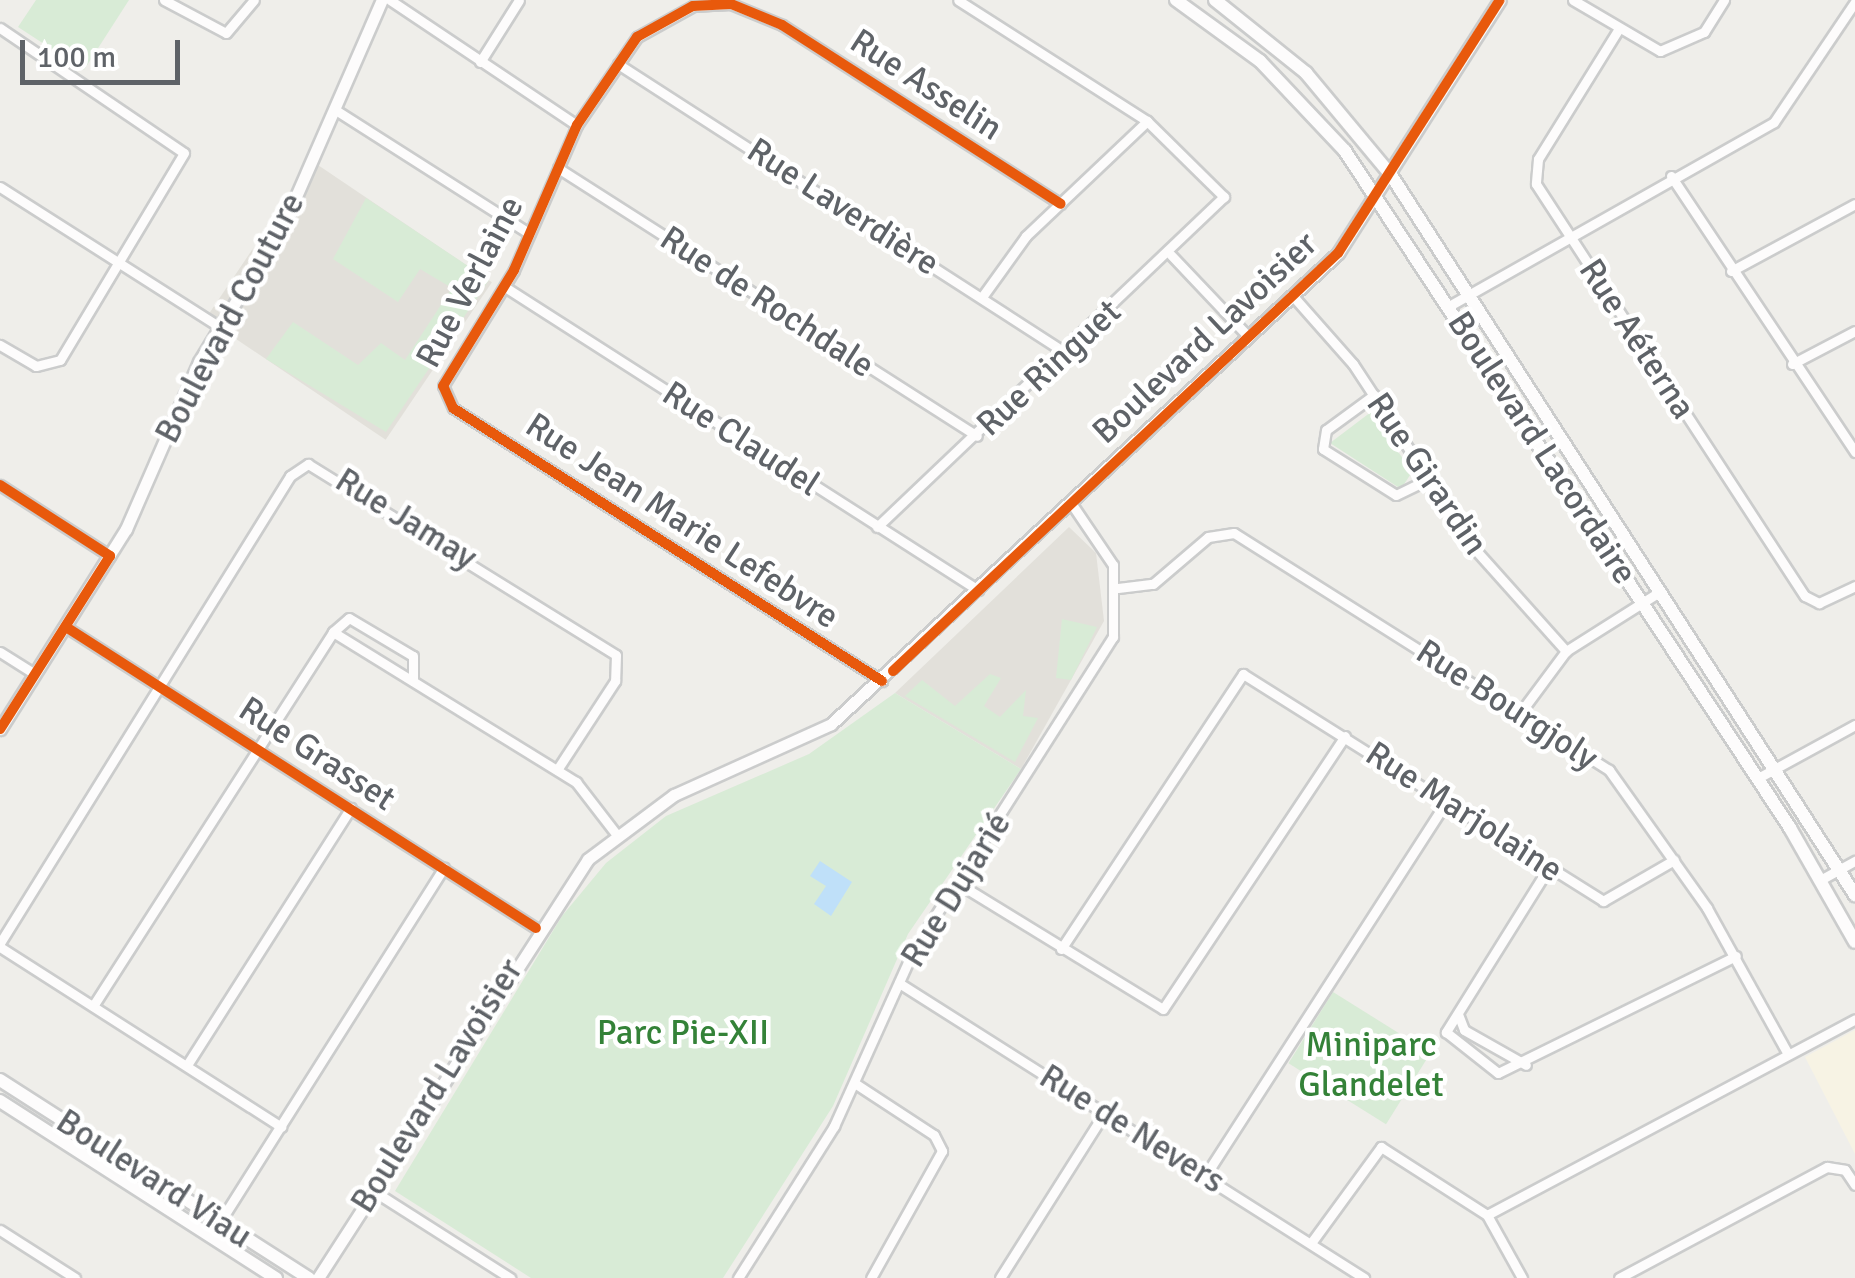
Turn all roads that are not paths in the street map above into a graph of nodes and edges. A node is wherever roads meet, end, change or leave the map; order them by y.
1 (164, 0) edge
2 (254, 0) edge
3 (382, 0) edge
4 (390, 0) edge
5 (520, 0) edge
6 (958, 0) edge
7 (1176, 0) edge
8 (1215, 0) edge
9 (1500, 0) edge
10 (1573, 0) edge
11 (1724, 0) edge
12 (1855, 2) edge
13 (0, 28) edge
14 (1618, 30) junction
15 (480, 62) junction
16 (618, 64) junction
17 (334, 110) junction
18 (1147, 121) junction
19 (577, 125) junction
20 (558, 168) junction
21 (1390, 175) junction
22 (1672, 176) junction
23 (0, 187) edge
24 (1378, 196) junction
25 (1061, 204) junction
26 (1855, 204) edge
27 (1567, 232) junction
28 (530, 234) junction
29 (1170, 254) junction
30 (122, 265) junction
31 (1731, 271) junction
32 (505, 286) junction
33 (1292, 294) junction
34 (1467, 295) junction
35 (982, 297) junction
36 (1449, 306) junction
37 (221, 328) junction
38 (1855, 331) edge
39 (1247, 335) junction
40 (0, 345) edge
41 (1066, 353) junction
42 (1792, 364) junction
43 (1374, 395) junction
44 (453, 408) joint
45 (976, 436) junction
46 (1855, 452) edge
47 (1427, 480) junction
48 (0, 485) edge
49 (1071, 503) junction
50 (877, 526) junction
51 (110, 556) junction
52 (1855, 586) edge
53 (1118, 588) junction
54 (978, 590) junction
55 (1660, 590) junction
56 (1643, 602) junction
57 (66, 627) junction
58 (333, 632) junction
59 (1566, 651) junction
60 (0, 652) edge
61 (35, 674) junction
62 (413, 682) junction
63 (882, 682) junction
64 (163, 688) junction
65 (1520, 713) junction
66 (1855, 725) edge
67 (0, 729) edge
68 (1346, 736) junction
69 (258, 748) junction
70 (1776, 767) junction
71 (557, 770) junction
72 (1758, 778) junction
73 (1446, 802) junction
74 (351, 808) junction
75 (616, 834) junction
76 (1674, 860) junction
77 (1855, 861) edge
78 (1549, 867) junction
79 (444, 868) junction
80 (1841, 868) junction
81 (1822, 879) junction
82 (960, 884) junction
83 (1855, 895) edge
84 (536, 928) junction
85 (1855, 942) edge
86 (0, 945) edge
87 (1060, 949) junction
88 (1736, 956) junction
89 (899, 983) junction
90 (93, 1006) junction
91 (1458, 1011) junction
92 (1855, 1019) edge
93 (1788, 1054) junction
94 (1528, 1065) junction
95 (187, 1066) junction
96 (0, 1080) edge
97 (856, 1084) junction
98 (0, 1101) edge
99 (1106, 1112) junction
100 (282, 1126) junction
101 (1206, 1176) junction
102 (1855, 1186) edge
103 (372, 1190) junction
104 (1487, 1214) junction
105 (221, 1221) junction
106 (0, 1230) edge
107 (211, 1236) junction
108 (1311, 1243) junction
109 (74, 1278) edge
110 (276, 1278) edge
111 (309, 1278) edge
112 (318, 1278) edge
113 (510, 1278) edge
114 (738, 1278) edge
115 (870, 1278) edge
116 (1000, 1278) edge
117 (1364, 1278) edge
118 (1522, 1278) edge
119 (1619, 1278) edge

1 - 2 street
3 - 17 street, Boulevard Couture
4 - 15 street
5 - 15 street
6 - 18 street
7 - 24 main road, Boulevard Lacordaire
8 - 21 main road, Boulevard Lacordaire
9 - 21 street, Boulevard Lavoisier
10 - 14 street
11 - 14 street
12 - 22 street
13 - 30 street
14 - 27 street, Rue Aéterna
15 - 19 street
16 - 19 street, Rue Asselin
16 - 25 street, Rue Asselin
16 - 35 street, Rue Laverdière
17 - 28 street
17 - 37 street, Boulevard Couture
18 - 25 street
18 - 29 street, Rue Ringuet
19 - 20 street, Rue Verlaine
20 - 28 street, Rue Verlaine
20 - 45 street, Rue de Rochdale
21 - 24 street, Boulevard Lavoisier
21 - 34 main road, Boulevard Lacordaire
22 - 27 street
22 - 31 street
23 - 30 street
24 - 33 street, Boulevard Lavoisier
24 - 36 main road, Boulevard Lacordaire
25 - 35 street
26 - 31 street
27 - 34 street
27 - 52 street, Rue Aéterna
28 - 32 street, Rue Verlaine
29 - 39 street
29 - 41 street, Rue Ringuet
30 - 37 street
30 - 40 street
31 - 42 street
32 - 44 street, Rue Verlaine
32 - 50 street, Rue Claudel
33 - 39 street, Boulevard Lavoisier
33 - 43 street, Rue Girardin
34 - 36 street
34 - 55 main road, Boulevard Lacordaire
35 - 41 street, Rue Laverdière
36 - 56 main road, Boulevard Lacordaire
37 - 51 street, Boulevard Couture
38 - 42 street
39 - 49 street, Boulevard Lavoisier
41 - 45 street, Rue Ringuet
42 - 46 street
43 - 47 street, Rue Girardin
43 - 47 street
44 - 63 street, Rue Jean Marie Lefebvre
45 - 50 street, Rue Ringuet
47 - 59 street, Rue Girardin
48 - 51 street
49 - 53 street
49 - 54 street, Boulevard Lavoisier
50 - 54 street, Rue Claudel
51 - 57 street, Boulevard Couture
53 - 65 street, Rue Bourgjoly
53 - 82 street, Rue Dujarié
54 - 63 street, Boulevard Lavoisier
55 - 56 street
55 - 70 main road, Boulevard Lacordaire
56 - 59 street
56 - 72 main road, Boulevard Lacordaire
57 - 61 street, Boulevard Couture
57 - 64 street, Rue Grasset
58 - 62 street
58 - 62 street
58 - 69 street
59 - 65 street
60 - 61 street
61 - 67 street, Boulevard Couture
62 - 71 street
63 - 75 street, Boulevard Lavoisier
64 - 69 street, Rue Grasset
64 - 71 street, Rue Jamay
64 - 86 street
65 - 76 street, Rue Bourgjoly
66 - 70 street
68 - 73 street, Rue Marjolaine
68 - 87 street
68 - 87 street, Rue Marjolaine
69 - 74 street, Rue Grasset
69 - 90 street
70 - 72 street
70 - 80 main road, Boulevard Lacordaire
71 - 75 street
72 - 81 main road, Boulevard Lacordaire
73 - 78 street, Rue Marjolaine
73 - 101 street
74 - 79 street, Rue Grasset
74 - 95 street
75 - 84 street, Boulevard Lavoisier
76 - 78 street, Rue Marjolaine
76 - 88 street, Rue Bourgjoly
77 - 80 street
78 - 91 street
79 - 84 street, Rue Grasset
79 - 100 street
80 - 81 street
80 - 83 main road, Boulevard Lacordaire
81 - 85 main road, Boulevard Lacordaire
82 - 87 street
82 - 89 street, Rue Dujarié
84 - 103 street, Boulevard Lavoisier
86 - 90 street
88 - 93 street, Rue Bourgjoly
88 - 94 street
89 - 97 street, Rue Dujarié
89 - 99 street, Rue de Nevers
90 - 95 street
91 - 94 street
91 - 94 street
92 - 93 street
93 - 104 street
95 - 100 street
96 - 105 main road, Boulevard Viau
97 - 114 street, Rue Dujarié
97 - 115 street
98 - 107 main road, Boulevard Viau
99 - 101 street, Rue de Nevers
99 - 116 street
100 - 105 street
101 - 108 street, Rue de Nevers
102 - 119 street
103 - 112 street, Boulevard Lavoisier
103 - 113 street
104 - 108 street
104 - 118 street
105 - 107 street
105 - 111 main road, Boulevard Viau
106 - 109 street
107 - 110 main road, Boulevard Viau
108 - 117 street, Rue de Nevers

